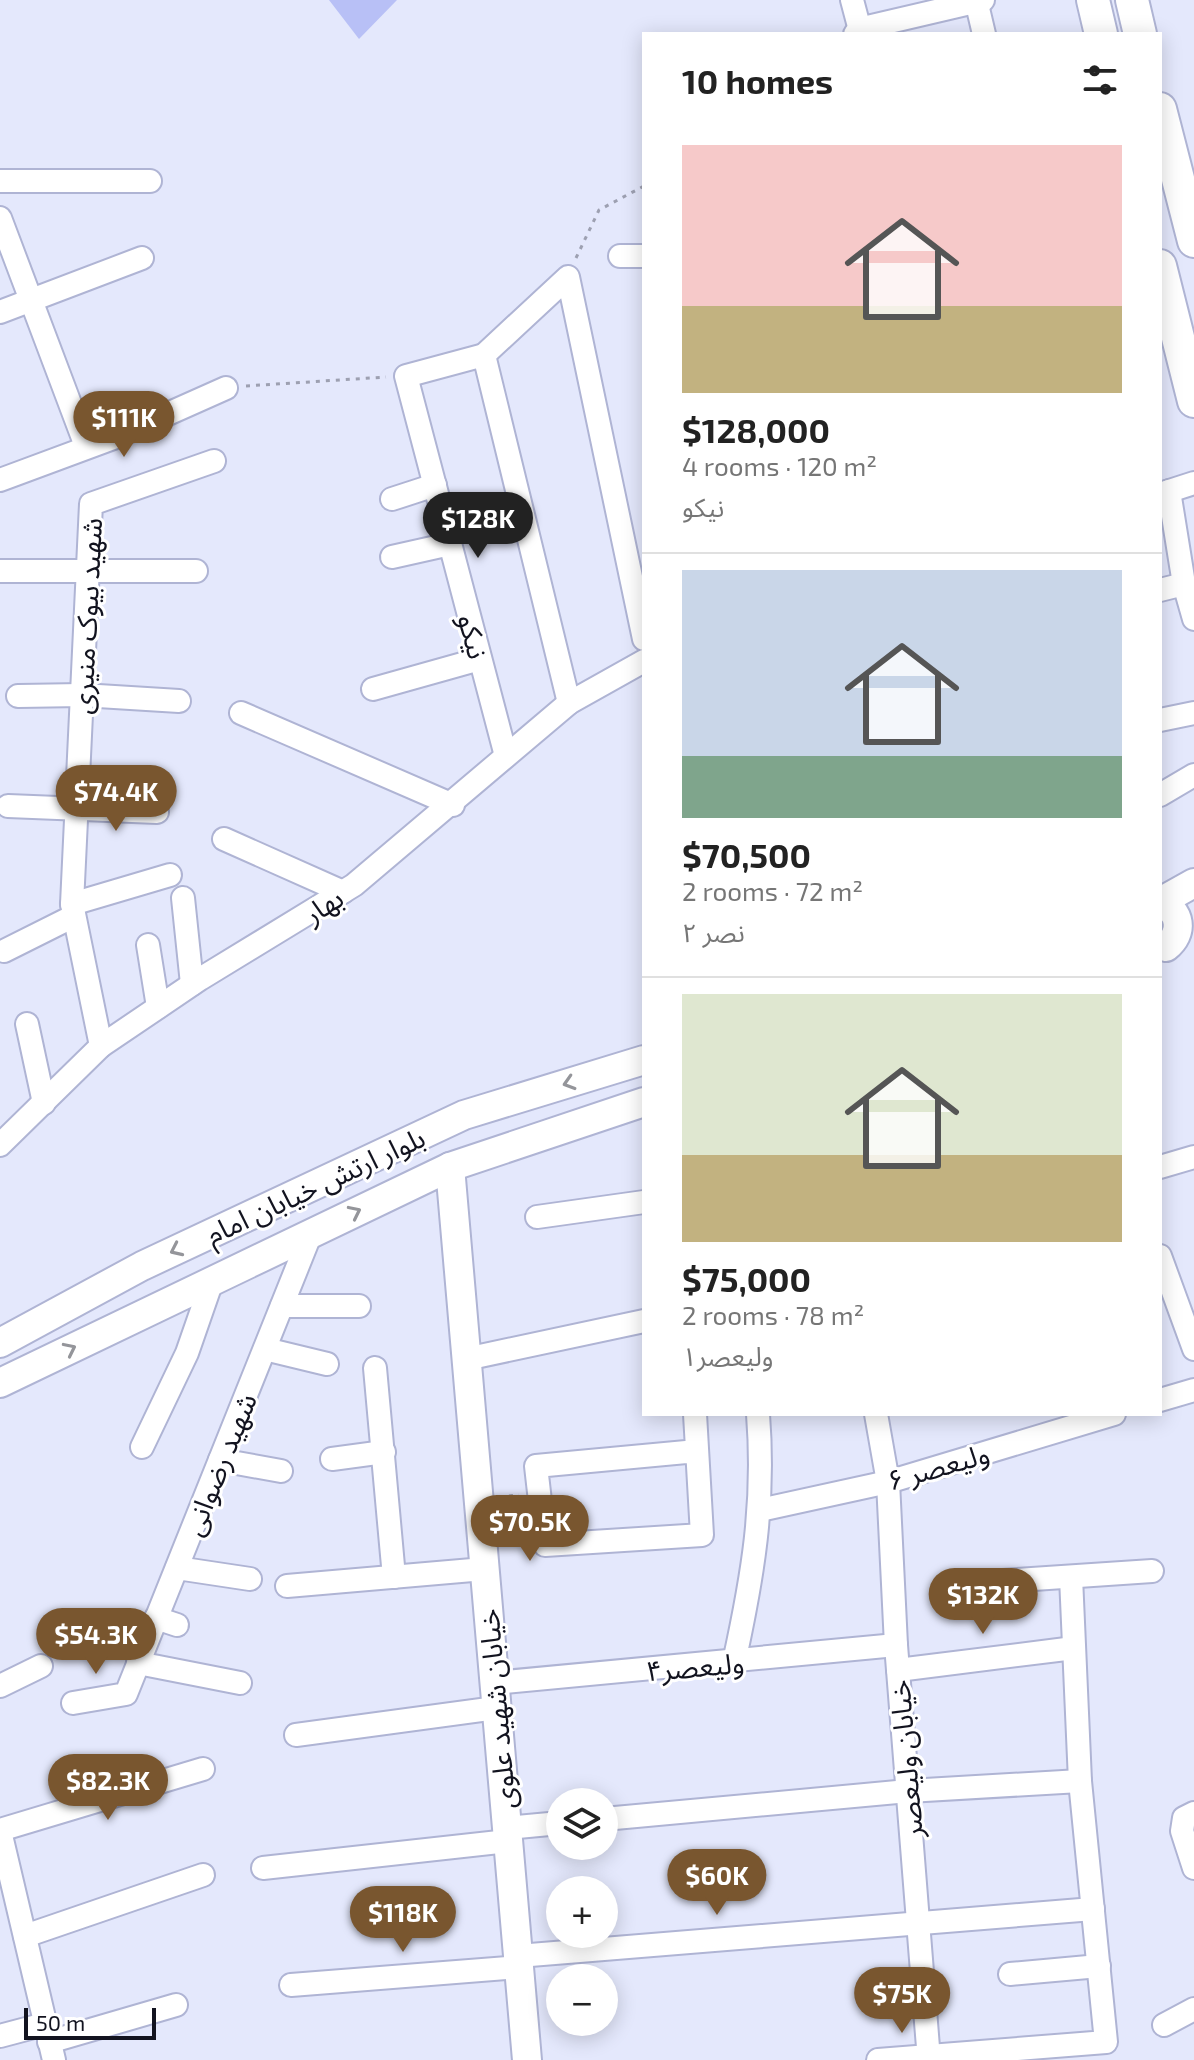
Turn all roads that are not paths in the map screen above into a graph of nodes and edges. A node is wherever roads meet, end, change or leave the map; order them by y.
1 (852, 0) edge
2 (979, 0) edge
3 (1093, 0) edge
4 (1132, 0) edge
5 (858, 32) edge
6 (984, 32) edge
7 (1101, 32) edge
8 (1140, 32) edge
9 (1162, 117) edge
10 (0, 181) edge
11 (150, 181) dead end
12 (0, 218) edge
13 (1194, 241) edge
14 (620, 256) dead end
15 (642, 256) edge
16 (142, 258) dead end
17 (1162, 274) edge
18 (30, 299) junction
19 (0, 312) edge
20 (484, 355) junction
21 (226, 388) road end
22 (1194, 401) edge
23 (86, 446) junction
24 (214, 461) dead end
25 (0, 480) edge
26 (1194, 483) edge
27 (435, 485) junction
28 (1165, 492) edge
29 (392, 499) dead end
30 (450, 544) junction
31 (392, 557) dead end
32 (1, 571) edge
33 (87, 571) junction
34 (196, 571) dead end
35 (1184, 584) junction
36 (1162, 590) edge
37 (1194, 619) edge
38 (642, 629) edge
39 (480, 659) junction
40 (642, 662) edge
41 (373, 689) dead end
42 (82, 695) junction
43 (18, 696) dead end
44 (179, 701) dead end
45 (569, 703) junction
46 (241, 713) dead end
47 (1194, 713) edge
48 (1162, 720) edge
49 (506, 756) junction
50 (1194, 775) edge
51 (1162, 794) edge
52 (453, 805) junction
53 (8, 806) dead end
54 (76, 809) junction
55 (157, 812) dead end
56 (224, 839) dead end
57 (170, 875) dead end
58 (1194, 883) edge
59 (343, 892) junction
60 (183, 898) dead end
61 (1162, 901) edge
62 (1162, 903) edge
63 (73, 910) junction
64 (1194, 938) edge
65 (148, 945) dead end
66 (1163, 947) edge
67 (4, 951) dead end
68 (192, 984) junction
69 (158, 1007) junction
70 (27, 1024) dead end
71 (101, 1046) junction
72 (642, 1061) edge
73 (44, 1103) junction
74 (642, 1103) edge
75 (0, 1145) edge
76 (1194, 1157) edge
77 (1162, 1166) edge
78 (450, 1167) junction
79 (642, 1202) edge
80 (537, 1217) dead end
81 (311, 1233) junction
82 (1162, 1261) edge
83 (212, 1281) junction
84 (282, 1306) junction
85 (359, 1306) dead end
86 (642, 1321) edge
87 (0, 1343) edge
88 (265, 1349) junction
89 (1194, 1349) edge
90 (466, 1359) junction
91 (327, 1364) dead end
92 (375, 1368) dead end
93 (0, 1383) edge
94 (1194, 1390) edge
95 (1162, 1399) edge
96 (695, 1416) edge
97 (758, 1416) edge
98 (876, 1416) edge
99 (1100, 1416) edge
100 (142, 1447) dead end
101 (697, 1451) junction
102 (384, 1452) junction
103 (332, 1459) dead end
104 (220, 1460) junction
105 (281, 1471) dead end
106 (888, 1482) junction
107 (760, 1510) junction
108 (177, 1568) junction
109 (484, 1569) junction
110 (1152, 1571) dead end
111 (394, 1577) junction
112 (1071, 1577) junction
113 (250, 1579) dead end
114 (1003, 1581) dead end
115 (287, 1586) dead end
116 (896, 1645) junction
117 (1074, 1648) junction
118 (734, 1662) junction
119 (138, 1663) junction
120 (41, 1666) dead end
121 (898, 1670) junction
122 (240, 1683) dead end
123 (0, 1686) edge
124 (495, 1696) junction
125 (73, 1703) dead end
126 (296, 1735) dead end
127 (203, 1769) dead end
128 (1080, 1781) junction
129 (908, 1791) junction
130 (1194, 1813) edge
131 (618, 1818) edge
132 (546, 1826) edge
133 (0, 1830) edge
134 (507, 1834) junction
135 (4, 1863) edge
136 (263, 1868) dead end
137 (1194, 1868) edge
138 (203, 1875) dead end
139 (1093, 1909) junction
140 (919, 1924) junction
141 (25, 1936) junction
142 (518, 1962) junction
143 (1099, 1966) junction
144 (1010, 1974) dead end
145 (291, 1985) dead end
146 (176, 2005) dead end
147 (1194, 2009) edge
148 (1164, 2025) dead end
149 (0, 2036) edge
150 (49, 2042) edge
151 (929, 2058) edge
152 (527, 2060) edge
153 (878, 2060) edge

1 - 5 street
2 - 5 street
2 - 6 street
3 - 7 highway
4 - 8 highway
9 - 13 highway
10 - 11 street
12 - 18 street
14 - 15 street
16 - 18 street
17 - 22 highway
18 - 19 street
18 - 23 street
20 - 27 street, نیکو
20 - 38 street
20 - 45 street
21 - 23 street
23 - 25 street
24 - 33 street, شهید بیوک منیری
26 - 28 street
27 - 29 street
27 - 30 street, نیکو
28 - 35 street
30 - 31 street
30 - 39 street, نیکو
32 - 33 street
33 - 34 street
33 - 42 street, شهید بیوک منیری
35 - 36 street
35 - 37 street
39 - 41 street
39 - 49 street, نیکو
40 - 45 street, بهار
42 - 43 street
42 - 44 street
42 - 54 street, شهید بیوک منیری
45 - 49 street, بهار
46 - 52 street
47 - 48 street
49 - 52 street, بهار
50 - 51 street
52 - 59 street, بهار
53 - 54 street
54 - 55 street
54 - 63 street, شهید بیوک منیری
56 - 59 street
57 - 63 street
58 - 61 main road
59 - 68 street, بهار
60 - 68 street
62 - 66 main road
63 - 67 street
63 - 71 street, شهید بیوک منیری
64 - 66 main road
65 - 69 street
68 - 69 street, بهار
69 - 71 street, بهار
70 - 73 street
71 - 73 street, بهار
72 -> 87 main road, بلوار ارتش خیابان امام
73 - 75 street, بهار
74 - 78 main road, بلوار ارتش خیابان امام
76 - 77 street
81 -> 78 main road, بلوار ارتش خیابان امام
78 - 90 main road, خیابان شهید علوی
79 - 80 street
81 - 83 main road, بلوار ارتش خیابان امام
81 - 84 street, شهید رضوانی
82 - 89 street
93 -> 83 main road, بلوار ارتش خیابان امام
83 - 100 street
84 - 85 street
84 - 88 street, شهید رضوانی
86 - 90 street
88 - 91 street
88 - 104 street, شهید رضوانی
90 - 109 main road, خیابان شهید علوی
92 - 102 street
94 - 95 street
96 - 101 street
97 - 107 street
98 - 106 street, خیابان ولیعصر
99 - 106 street, ولیعصر ۶
101 - 101 street
102 - 103 street
102 - 111 street
104 - 105 street
104 - 108 street, شهید رضوانی
106 - 107 street, ولیعصر ۶
106 - 116 street, خیابان ولیعصر
107 - 118 street
108 - 113 street
108 - 119 street, شهید رضوانی
109 - 111 street
109 - 124 main road, خیابان شهید علوی
110 - 112 street
111 - 115 street
112 - 114 street
112 - 117 street
116 - 118 street, ولیعصر۴
116 - 121 street, خیابان ولیعصر
117 - 121 street
117 - 128 street
118 - 124 street, ولیعصر۴
119 - 122 street
119 - 125 street, شهید رضوانی
120 - 123 street
121 - 129 street, خیابان ولیعصر
124 - 126 street, ولیعصر۴
124 - 134 main road, خیابان شهید علوی
127 - 133 street
128 - 129 street
128 - 139 street
129 - 131 street
129 - 140 street, خیابان ولیعصر
130 - 137 street
132 - 134 street
133 - 135 street
134 - 136 street
134 - 142 main road, خیابان شهید علوی
135 - 141 street
138 - 141 street
139 - 140 street
139 - 143 street
140 - 142 street
140 - 151 street, خیابان ولیعصر
141 - 150 street
142 - 145 street
142 - 152 main road, خیابان شهید علوی
143 - 144 street
143 - 151 street
146 - 150 street
147 - 148 street
149 - 150 street
151 - 153 street

